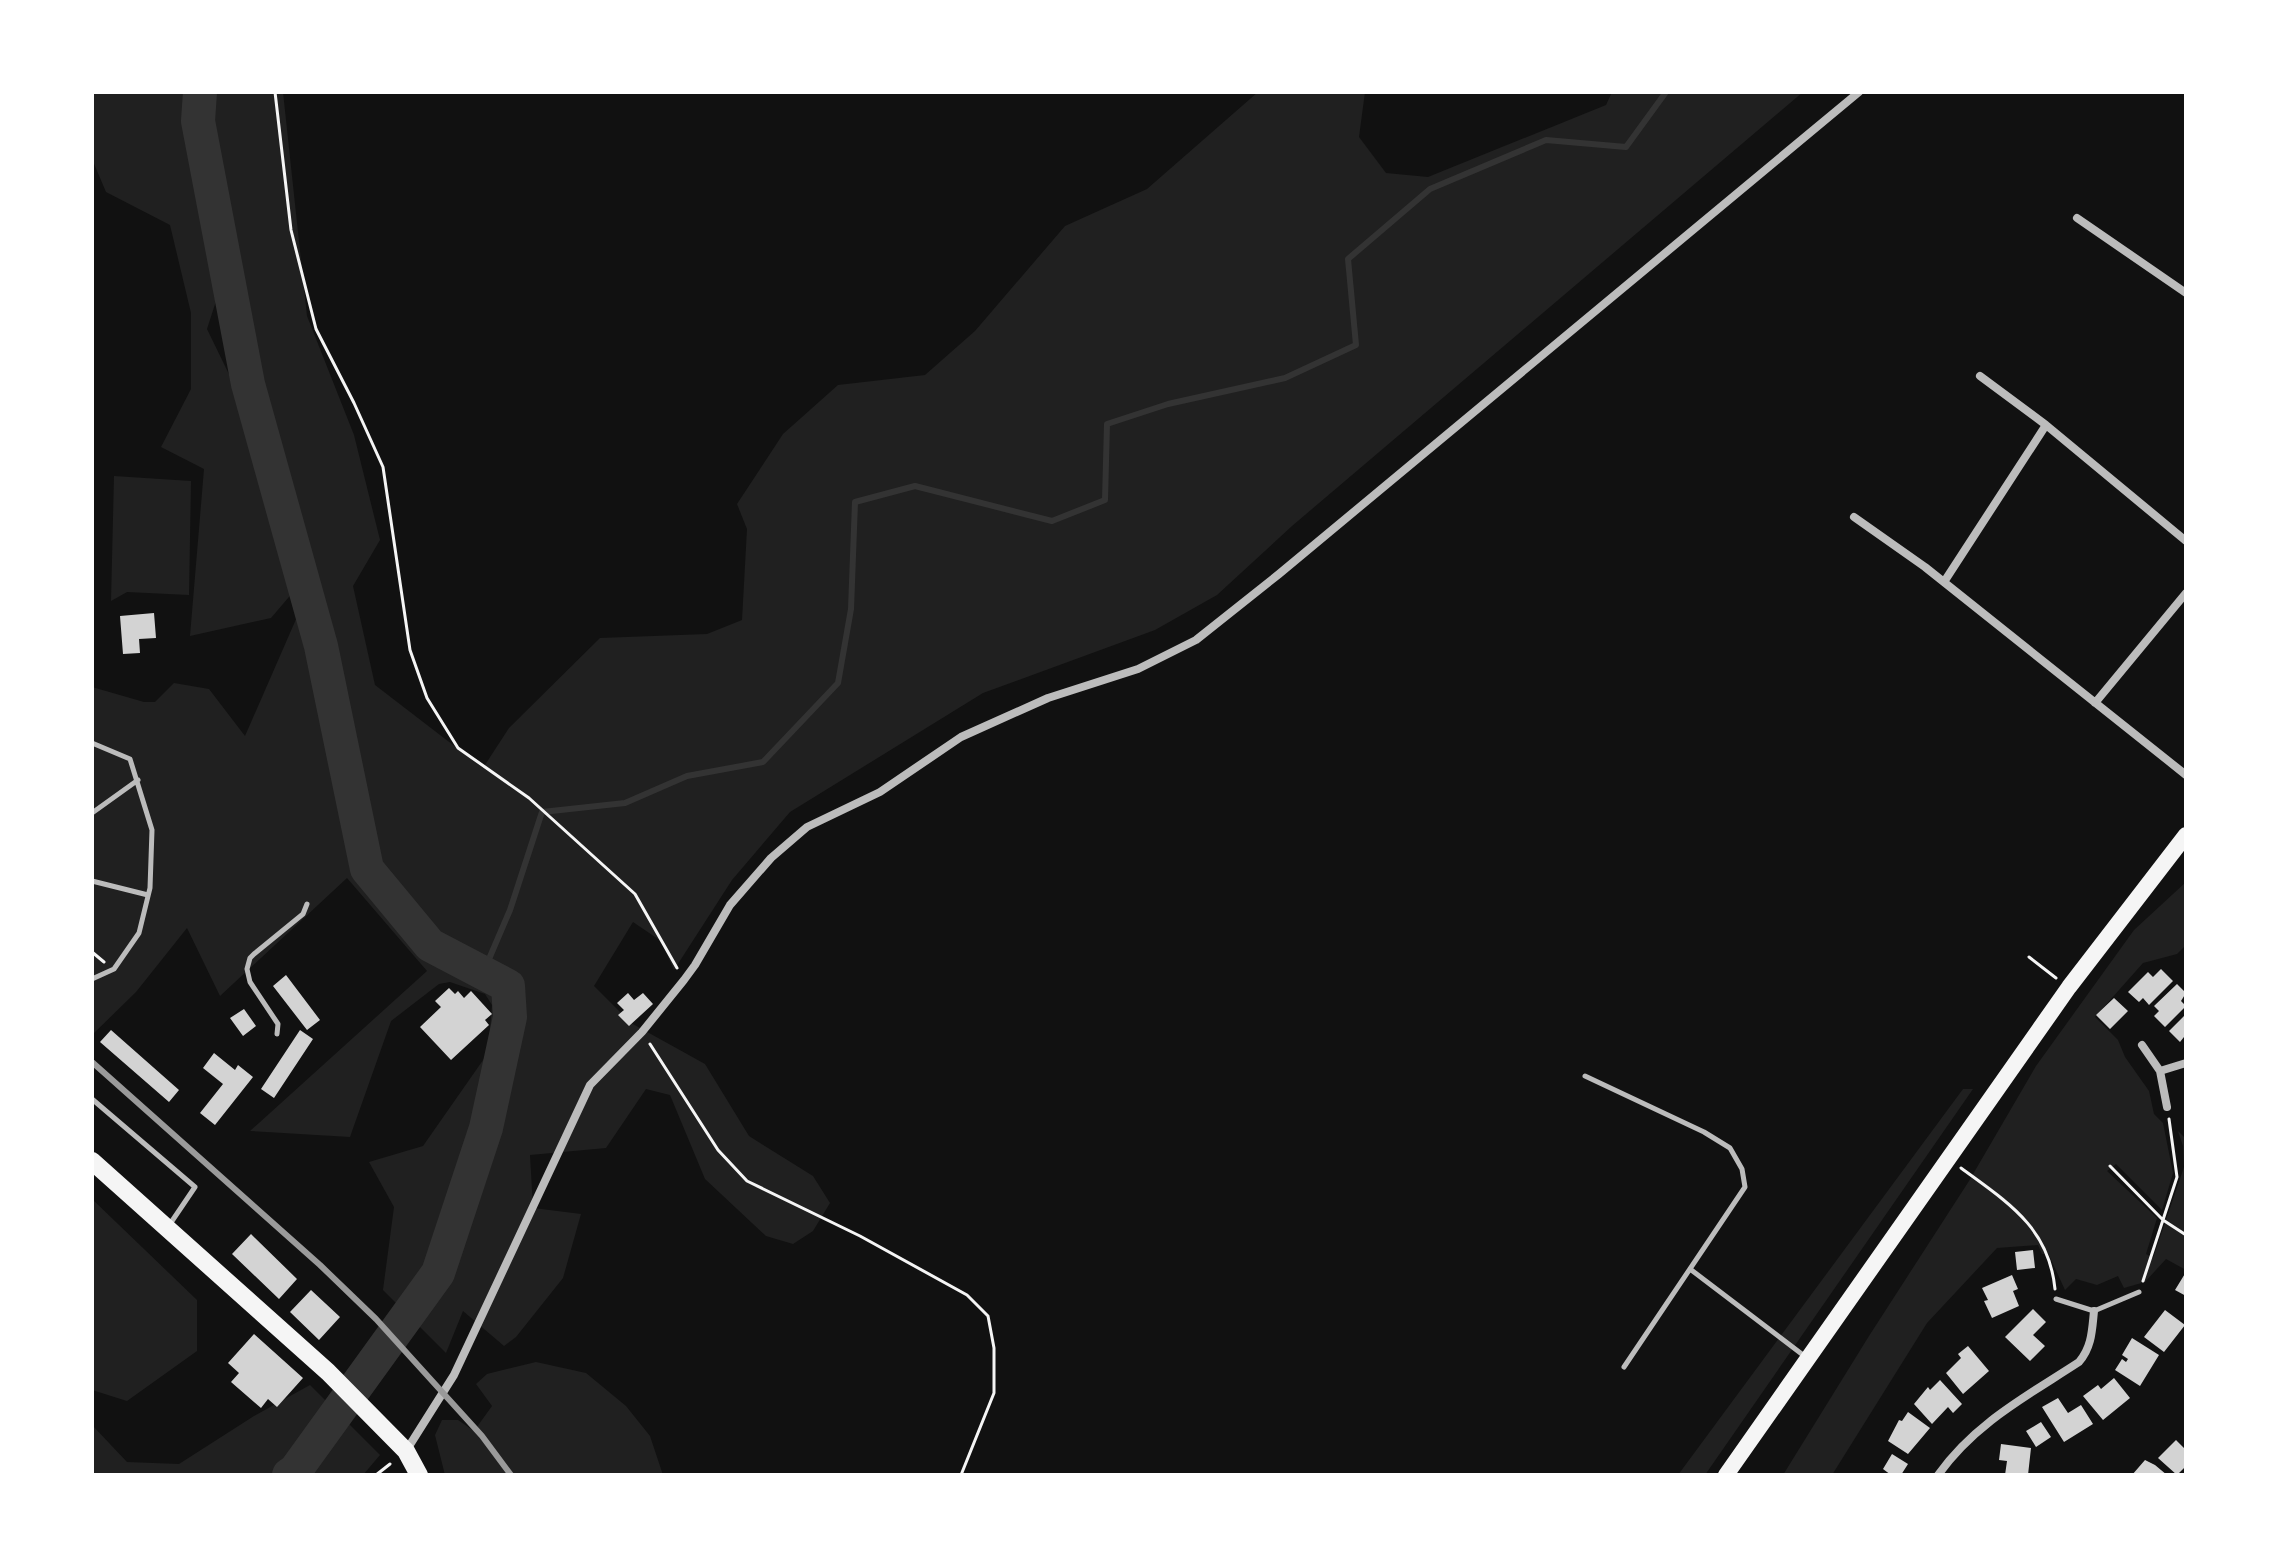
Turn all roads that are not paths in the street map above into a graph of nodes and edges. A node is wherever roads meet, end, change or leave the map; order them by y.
1 (1859, 92) edge
2 (2077, 218) dead end
3 (2186, 293) edge
4 (1980, 376) dead end
5 (2046, 425) junction
6 (1854, 517) dead end
7 (2186, 541) edge
8 (1944, 582) junction
9 (2186, 593) edge
10 (2095, 703) junction
11 (92, 743) edge
12 (2186, 775) edge
13 (138, 780) junction
14 (92, 813) edge
15 (2186, 835) edge
16 (92, 881) edge
17 (148, 895) junction
18 (307, 904) dead end
19 (92, 979) edge
20 (277, 1034) dead end
21 (2142, 1045) dead end
22 (2186, 1063) edge
23 (2160, 1071) junction
24 (1585, 1076) dead end
25 (92, 1099) edge
26 (2167, 1107) road end
27 (92, 1161) edge
28 (167, 1229) junction
29 (1690, 1269) junction
30 (2139, 1292) road end
31 (2056, 1299) road end
32 (2094, 1311) junction
33 (1808, 1358) junction
34 (1624, 1367) dead end
35 (406, 1451) junction
36 (419, 1475) edge
37 (1726, 1475) edge
38 (1938, 1475) edge

1 - 35 street
2 - 3 street
4 - 5 street
5 - 7 street
5 - 8 street
6 - 8 street
8 - 10 street
9 - 10 street
10 - 12 street
11 - 13 lane
13 - 14 lane
13 - 17 lane
15 - 33 main road
16 - 17 lane
17 - 19 lane
18 - 20 lane
21 - 23 street
22 - 23 street
23 - 26 street
24 - 29 lane
25 - 28 lane
27 - 28 main road
28 - 35 main road
29 - 33 lane
29 - 34 lane
30 - 32 lane
31 - 32 lane
32 - 38 street
33 - 37 main road
35 - 36 main road

